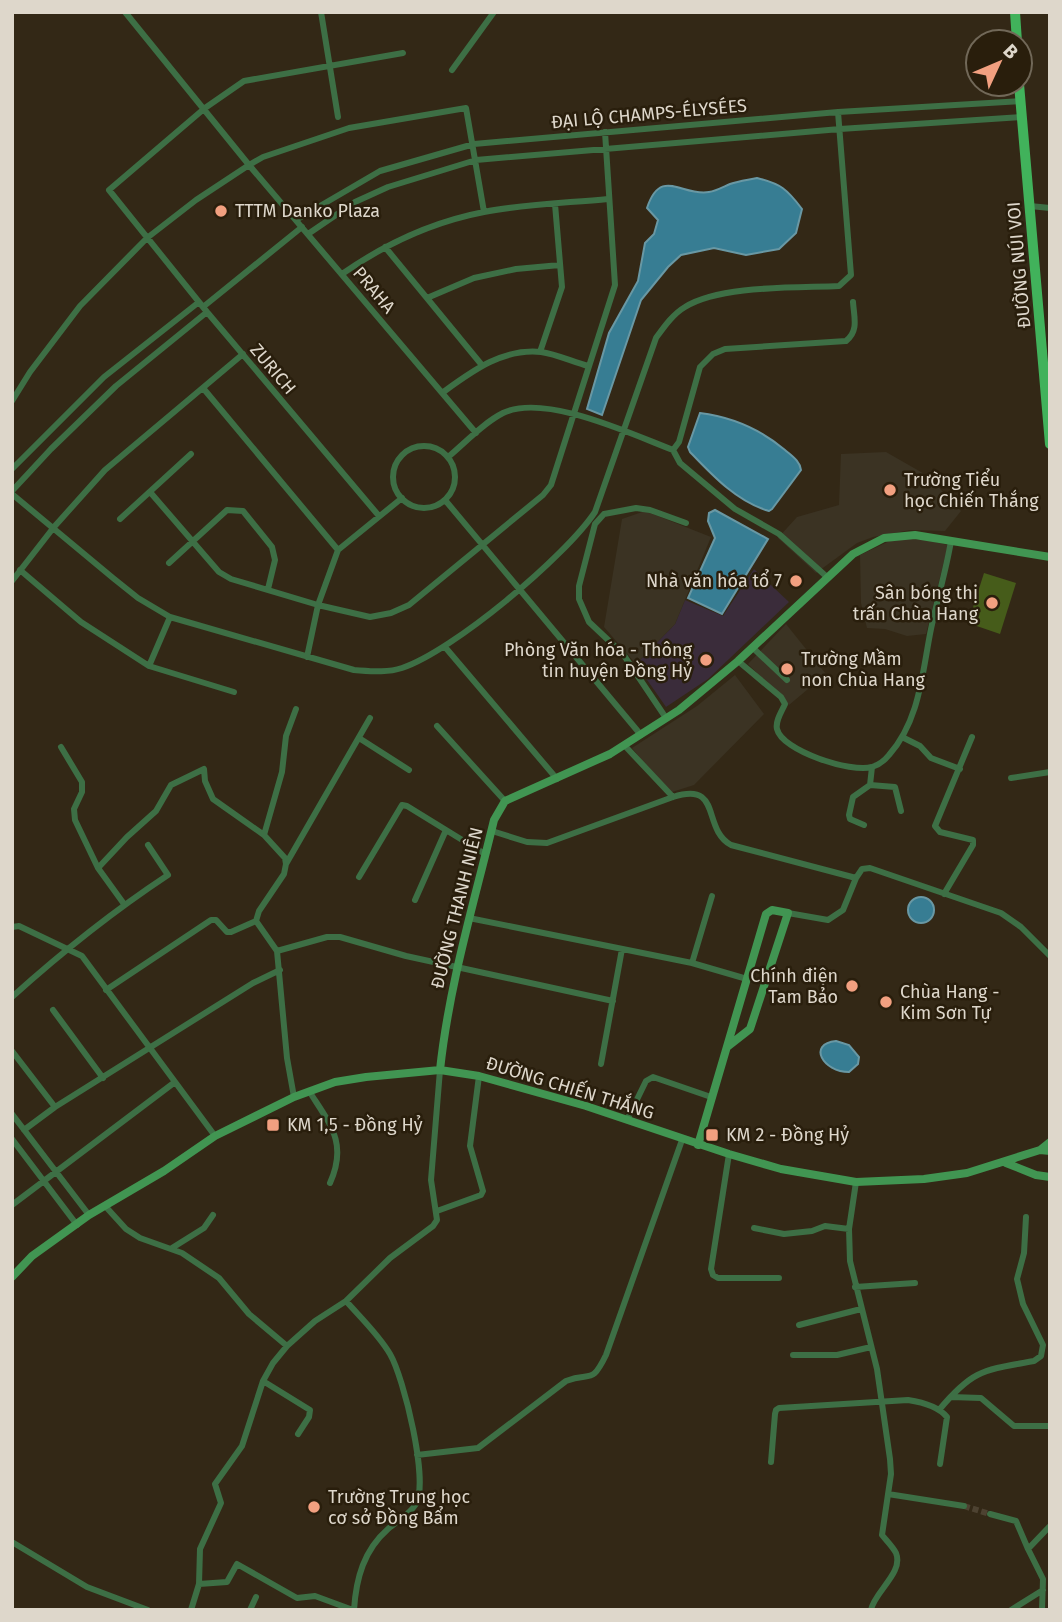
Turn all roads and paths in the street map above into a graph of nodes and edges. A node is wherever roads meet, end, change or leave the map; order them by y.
1 (125, 12) edge
2 (321, 12) edge
3 (494, 12) edge
4 (403, 53) dead end
5 (330, 66) junction
6 (452, 69) dead end
7 (1021, 98) edge
8 (1021, 102) junction
9 (205, 108) junction
10 (838, 112) junction
11 (338, 117) dead end
12 (1022, 117) junction
13 (840, 129) junction
14 (605, 132) junction
15 (474, 144) junction
16 (606, 149) junction
17 (476, 160) junction
18 (249, 165) junction
19 (608, 199) junction
20 (555, 204) junction
21 (1030, 206) junction
22 (1050, 208) edge
23 (484, 212) junction
24 (296, 220) junction
25 (302, 228) junction
26 (308, 234) junction
27 (147, 238) junction
28 (386, 247) junction
29 (560, 265) junction
30 (342, 274) junction
31 (427, 298) junction
32 (853, 302) dead end
33 (203, 307) junction
34 (540, 352) junction
35 (243, 354) junction
36 (1046, 363) edge
37 (481, 364) junction
38 (588, 366) junction
39 (203, 388) junction
40 (442, 393) junction
41 (12, 401) edge
42 (573, 413) junction
43 (624, 431) junction
44 (476, 433) junction
45 (1050, 444) edge
46 (673, 450) junction
47 (191, 454) dead end
48 (448, 457) junction
49 (12, 469) edge
50 (150, 492) junction
51 (12, 493) edge
52 (402, 498) junction
53 (445, 500) junction
54 (379, 516) junction
55 (120, 519) dead end
56 (686, 523) dead end
57 (54, 527) junction
58 (193, 540) junction
59 (951, 541) junction
60 (481, 544) junction
61 (338, 550) junction
62 (1050, 557) edge
63 (169, 563) dead end
64 (20, 569) junction
65 (827, 577) junction
66 (12, 581) edge
67 (268, 589) junction
68 (519, 589) junction
69 (318, 605) junction
70 (170, 617) junction
71 (445, 647) junction
72 (752, 647) junction
73 (307, 657) junction
74 (737, 661) junction
75 (149, 666) junction
76 (787, 680) dead end
77 (234, 692) dead end
78 (296, 709) dead end
79 (370, 718) dead end
80 (666, 718) junction
81 (437, 726) dead end
82 (640, 735) junction
83 (902, 737) junction
84 (972, 737) dead end
85 (359, 738) junction
86 (625, 746) junction
87 (61, 747) dead end
88 (872, 767) junction
89 (960, 769) junction
90 (409, 770) dead end
91 (1050, 772) edge
92 (1011, 778) dead end
93 (557, 779) junction
94 (870, 785) junction
95 (673, 797) junction
96 (505, 801) junction
97 (901, 811) dead end
98 (864, 825) dead end
99 (446, 830) junction
100 (492, 831) junction
101 (264, 835) junction
102 (148, 845) dead end
103 (485, 854) junction
104 (286, 864) junction
105 (99, 868) junction
106 (359, 877) dead end
107 (856, 878) junction
108 (944, 894) junction
109 (712, 896) dead end
110 (415, 900) dead end
111 (124, 904) junction
112 (788, 913) junction
113 (469, 918) junction
114 (256, 921) junction
115 (12, 927) edge
116 (622, 949) junction
117 (65, 950) junction
118 (277, 951) junction
119 (1050, 956) edge
120 (692, 963) junction
121 (457, 967) junction
122 (280, 970) junction
123 (747, 979) junction
124 (106, 990) junction
125 (13, 994) edge
126 (613, 1001) junction
127 (53, 1010) dead end
128 (150, 1048) junction
129 (727, 1048) junction
130 (12, 1051) edge
131 (601, 1063) dead end
132 (440, 1070) junction
133 (479, 1076) junction
134 (103, 1077) junction
135 (175, 1082) junction
136 (309, 1091) junction
137 (294, 1097) junction
138 (711, 1097) junction
139 (55, 1107) junction
140 (12, 1114) edge
141 (626, 1119) junction
142 (24, 1130) junction
143 (215, 1136) junction
144 (12, 1139) edge
145 (682, 1140) junction
146 (1050, 1142) edge
147 (698, 1145) junction
148 (1040, 1150) junction
149 (1050, 1151) edge
150 (729, 1154) junction
151 (1006, 1163) junction
152 (56, 1172) junction
153 (1050, 1177) edge
154 (44, 1181) junction
155 (856, 1182) junction
156 (330, 1183) dead end
157 (12, 1205) edge
158 (106, 1207) junction
159 (437, 1211) junction
160 (89, 1215) junction
161 (213, 1215) dead end
162 (1026, 1217) dead end
163 (77, 1225) junction
164 (754, 1228) dead end
165 (849, 1229) junction
166 (172, 1248) junction
167 (12, 1277) edge
168 (779, 1278) dead end
169 (915, 1283) dead end
170 (855, 1286) junction
171 (346, 1301) junction
172 (861, 1309) junction
173 (799, 1325) dead end
174 (286, 1346) junction
175 (871, 1347) junction
176 (793, 1355) dead end
177 (263, 1381) junction
178 (950, 1397) junction
179 (883, 1402) junction
180 (939, 1410) junction
181 (1050, 1426) edge
182 (298, 1434) dead end
183 (417, 1455) junction
184 (771, 1462) dead end
185 (940, 1464) dead end
186 (888, 1494) junction
187 (964, 1506) tunnel mouth
188 (990, 1514) tunnel mouth
189 (1050, 1526) edge
190 (12, 1542) edge
191 (1028, 1549) junction
192 (199, 1584) junction
193 (1043, 1590) junction
194 (256, 1597) dead end
195 (148, 1610) edge
196 (191, 1610) edge
197 (250, 1610) edge
198 (354, 1610) edge
199 (871, 1610) edge
200 (1011, 1610) edge
201 (1042, 1610) edge

1 - 9 street, PRAHA
2 - 5 street
3 - 6 street
4 - 5 street
5 - 9 street
5 - 11 street
7 - 8 main road, ĐƯỜNG NÚI VOI
8 - 10 street, ĐẠI LỘ CHAMPS-ÉLYSÉES
8 - 12 main road, ĐƯỜNG NÚI VOI
9 - 18 street, PRAHA
9 - 27 street, ZURICH
10 - 13 street
10 - 14 street, ĐẠI LỘ CHAMPS-ÉLYSÉES
12 - 13 street, ĐẠI LỘ CHAMPS-ÉLYSÉES
12 - 21 main road, ĐƯỜNG NÚI VOI
13 - 16 street, ĐẠI LỘ CHAMPS-ÉLYSÉES
13 - 43 street
14 - 15 street, ĐẠI LỘ CHAMPS-ÉLYSÉES
14 - 16 street
15 - 17 street
15 - 18 street
15 - 24 street, ĐẠI LỘ CHAMPS-ÉLYSÉES
16 - 17 street, ĐẠI LỘ CHAMPS-ÉLYSÉES
16 - 19 street
17 - 23 street
17 - 26 street, ĐẠI LỘ CHAMPS-ÉLYSÉES
18 - 24 street, PRAHA
18 - 27 street
19 - 20 street
19 - 38 street
20 - 23 street
20 - 29 street
21 - 22 street
21 - 36 main road, ĐƯỜNG NÚI VOI
23 - 28 street
24 - 25 street, PRAHA
25 - 26 street, PRAHA
25 - 33 street
26 - 30 street, PRAHA
27 - 33 street, ZURICH
27 - 41 street
28 - 30 street
28 - 31 street
29 - 31 street
29 - 34 street
30 - 40 street, PRAHA
31 - 37 street
32 - 46 street
33 - 35 street, ZURICH
33 - 49 street
33 - 51 street
34 - 37 street
34 - 38 street
35 - 39 street
35 - 54 street, ZURICH
36 - 45 main road, ĐƯỜNG NÚI VOI
37 - 40 street
38 - 42 street
39 - 57 street
39 - 61 street
40 - 44 street, PRAHA
42 - 43 street
42 - 44 street
42 - 60 street
43 - 46 street
43 - 68 street
44 - 48 street
46 - 65 street
47 - 50 street
48 - 52 street
48 - 53 street
50 - 55 street
50 - 58 street
51 - 57 street
52 - 53 street
52 - 54 street
53 - 60 street
54 - 61 street
56 - 80 street
57 - 64 street
57 - 70 street
58 - 63 street
58 - 67 street
58 - 67 street
59 - 62 street
59 - 65 street
59 - 83 street
60 - 68 street
60 - 69 street
61 - 69 street
64 - 66 street
64 - 75 street
65 - 72 street
67 - 69 street
68 - 71 street
68 - 82 street
69 - 73 street
70 - 73 street
70 - 75 street
71 - 73 street
71 - 93 street
72 - 74 street
72 - 76 street
74 - 80 street
74 - 88 street
75 - 77 street
78 - 101 street
79 - 85 street
80 - 82 street
81 - 96 street
82 - 86 street
83 - 88 street
83 - 89 street
84 - 89 street
85 - 90 street
85 - 104 street
86 - 93 street
86 - 95 street
87 - 105 street
88 - 94 street
89 - 108 street
91 - 92 street
93 - 96 street
94 - 97 street
94 - 98 street
95 - 100 street
95 - 107 street
96 - 100 street, ĐƯỜNG THANH NIÊN
99 - 103 street
99 - 106 street
99 - 110 street
100 - 103 street, ĐƯỜNG THANH NIÊN
101 - 104 street
101 - 105 street
102 - 111 street
103 - 113 street, ĐƯỜNG THANH NIÊN
104 - 114 street
105 - 111 street
107 - 108 street
107 - 112 street
108 - 119 street
109 - 120 street
111 - 117 street
112 - 123 street
112 - 129 street
113 - 116 street
113 - 121 street, ĐƯỜNG THANH NIÊN
114 - 118 street
114 - 124 street
115 - 117 street
116 - 120 street
116 - 126 street
117 - 124 street
117 - 125 street
118 - 121 street
118 - 122 street
120 - 123 street
121 - 126 street
121 - 132 street, ĐƯỜNG THANH NIÊN
122 - 128 street
122 - 137 street
123 - 129 street
124 - 128 street
126 - 131 street
127 - 134 street
128 - 134 street
128 - 135 street
129 - 138 street
130 - 139 street
132 - 133 street, ĐƯỜNG CHIẾN THẮNG
132 - 136 street, ĐƯỜNG CHIẾN THẮNG
132 - 159 street
133 - 141 street, ĐƯỜNG CHIẾN THẮNG
133 - 159 street
134 - 139 street
135 - 143 street
135 - 152 street
136 - 137 street, ĐƯỜNG CHIẾN THẮNG
136 - 156 street
137 - 143 street, ĐƯỜNG CHIẾN THẮNG
138 - 141 street
138 - 147 street
139 - 142 street
140 - 142 street
141 - 145 street, ĐƯỜNG CHIẾN THẮNG
142 - 152 street
143 - 158 street, ĐƯỜNG CHIẾN THẮNG
144 - 154 street
145 - 147 street, ĐƯỜNG CHIẾN THẮNG
145 - 183 street
146 - 148 street, ĐƯỜNG CHIẾN THẮNG
147 - 150 street, ĐƯỜNG CHIẾN THẮNG
148 - 149 street, ĐƯỜNG CHIẾN THẮNG
148 - 151 street, ĐƯỜNG CHIẾN THẮNG
150 - 155 street, ĐƯỜNG CHIẾN THẮNG
150 - 168 street
151 - 153 street
151 - 155 street, ĐƯỜNG CHIẾN THẮNG
152 - 154 street
152 - 160 street
154 - 157 street
154 - 163 street
155 - 165 street
158 - 160 street, ĐƯỜNG CHIẾN THẮNG
158 - 166 street
159 - 171 street
160 - 163 street, ĐƯỜNG CHIẾN THẮNG
161 - 166 street
162 - 178 street
163 - 167 street, ĐƯỜNG CHIẾN THẮNG
164 - 165 street
165 - 170 street
166 - 174 street
169 - 170 street
170 - 172 street
171 - 174 street
171 - 183 street
172 - 173 street
172 - 175 street
174 - 177 street
175 - 176 street
175 - 179 street
177 - 182 street
177 - 192 street
178 - 180 street
178 - 181 street
179 - 180 street
179 - 184 street
179 - 186 street
180 - 185 street
183 - 198 street
186 - 187 street
186 - 199 street
188 - 191 street
189 - 191 street
190 - 195 street
191 - 193 street
192 - 196 street
192 - 198 street
193 - 200 street
193 - 201 street
194 - 197 street

